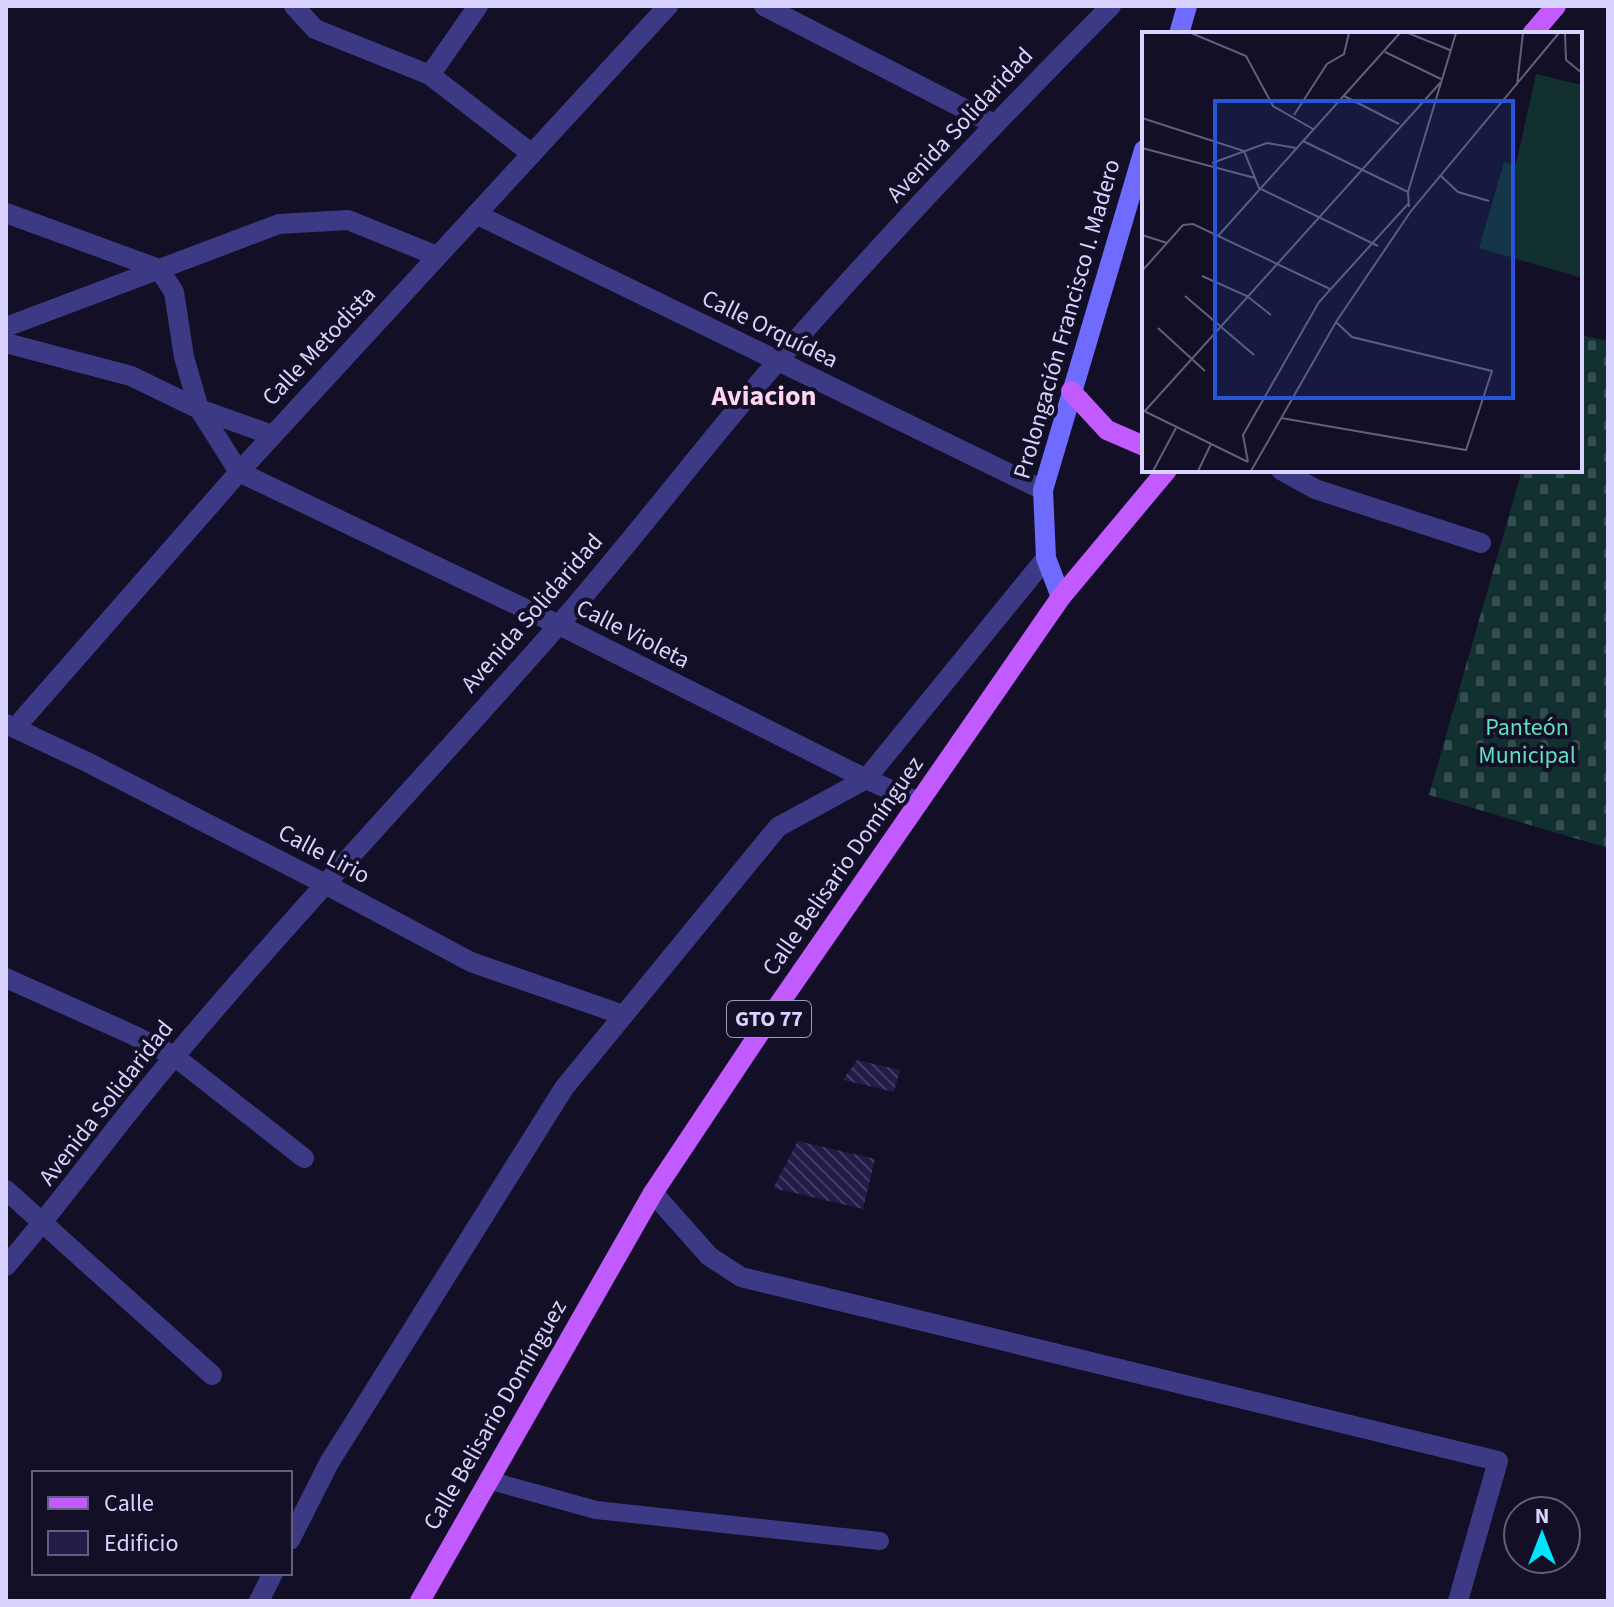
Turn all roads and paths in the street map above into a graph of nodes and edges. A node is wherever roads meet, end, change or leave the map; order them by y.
1 (294, 6) edge
2 (478, 6) edge
3 (668, 6) edge
4 (764, 6) edge
5 (1111, 6) edge
6 (1187, 6) edge
7 (1556, 6) edge
8 (1180, 32) edge
9 (1534, 32) edge
10 (430, 75) junction
11 (994, 124) junction
12 (532, 154) junction
13 (1142, 157) edge
14 (6, 213) edge
15 (476, 214) junction
16 (437, 256) junction
17 (159, 269) junction
18 (6, 327) edge
19 (6, 343) edge
20 (777, 362) junction
21 (1071, 391) junction
22 (199, 409) junction
23 (272, 435) junction
24 (1142, 445) edge
25 (239, 472) junction
26 (1165, 472) edge
27 (1285, 472) edge
28 (1043, 490) junction
29 (1481, 543) dead end
30 (1046, 558) junction
31 (1061, 597) junction
32 (559, 625) junction
33 (10, 726) edge
34 (866, 779) junction
35 (918, 802) junction
36 (325, 884) junction
37 (6, 978) edge
38 (623, 1015) junction
39 (174, 1056) junction
40 (304, 1158) dead end
41 (6, 1190) edge
42 (653, 1193) junction
43 (44, 1222) junction
44 (6, 1266) edge
45 (212, 1375) dead end
46 (488, 1480) junction
47 (292, 1536) edge
48 (880, 1541) dead end
49 (272, 1575) edge
50 (259, 1601) edge
51 (420, 1601) edge
52 (1458, 1601) edge

1 - 10 street
2 - 10 street
3 - 12 street, Calle Metodista
4 - 11 street
5 - 11 street, Avenida Solidaridad
6 - 8 street
7 - 9 main road
10 - 12 street
11 - 20 street, Avenida Solidaridad
12 - 15 street, Calle Metodista
13 - 21 street, Prolongación Francisco I. Madero
14 - 17 street
15 - 16 street, Calle Metodista
15 - 20 street, Calle Orquídea
16 - 17 street
16 - 23 street, Calle Metodista
17 - 18 street
17 - 22 street
19 - 22 street
20 - 28 street, Calle Orquídea
20 - 32 street, Avenida Solidaridad
21 - 24 main road
21 - 28 street, Prolongación Francisco I. Madero
22 - 23 street
22 - 25 street
23 - 25 street, Calle Metodista
25 - 32 street, Calle Violeta
25 - 33 street, Calle Metodista
26 - 31 main road, Calle Belisario Domínguez / GTO 77
27 - 29 street
28 - 30 street, Prolongación Francisco I. Madero
30 - 31 street, Prolongación Francisco I. Madero
30 - 34 street
31 - 35 main road, Calle Belisario Domínguez / GTO 77
32 - 34 street, Calle Violeta
32 - 36 street, Avenida Solidaridad
33 - 36 street, Calle Lirio
34 - 35 street, Calle Violeta
34 - 38 street
35 - 42 main road, Calle Belisario Domínguez / GTO 77
36 - 38 street, Calle Lirio
36 - 39 street, Avenida Solidaridad
37 - 39 street
38 - 47 street
39 - 40 street
39 - 43 street, Avenida Solidaridad
41 - 43 street
42 - 46 main road, Calle Belisario Domínguez / GTO 77
42 - 52 street
43 - 44 street, Avenida Solidaridad
43 - 45 street
46 - 48 lane
46 - 51 main road, Calle Belisario Domínguez / GTO 77
49 - 50 street

